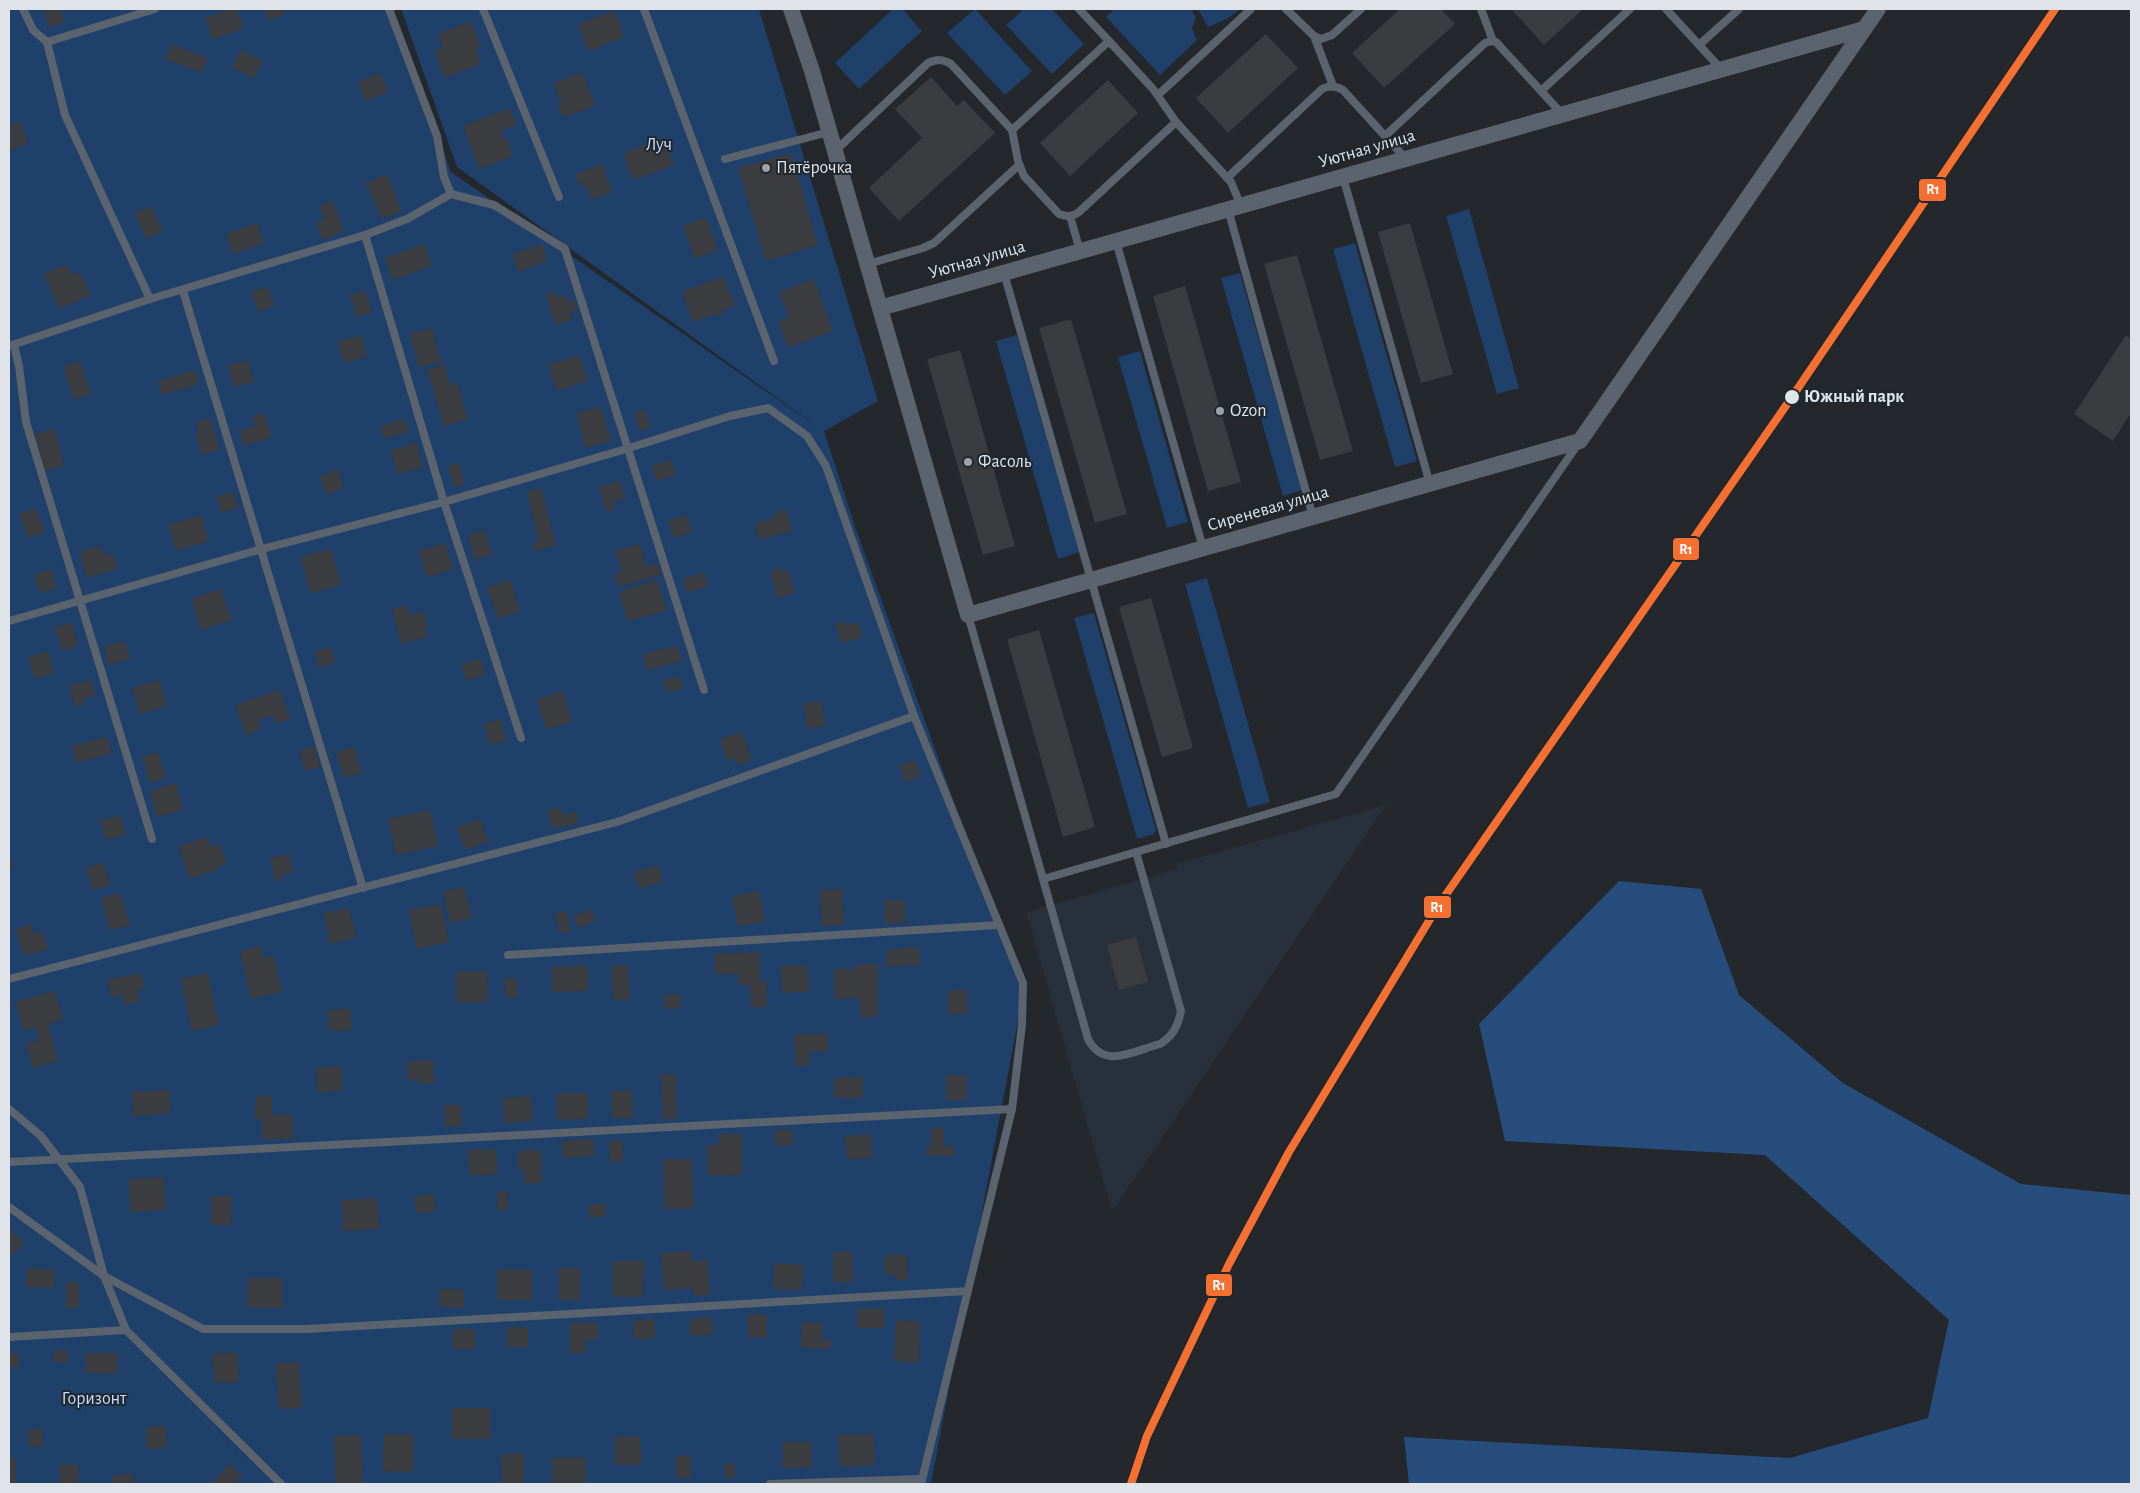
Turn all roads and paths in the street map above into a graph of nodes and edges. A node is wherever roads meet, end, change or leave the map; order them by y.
1 (23, 9) edge
2 (155, 9) edge
3 (389, 9) edge
4 (483, 9) edge
5 (644, 9) edge
6 (791, 9) edge
7 (1079, 9) edge
8 (1251, 9) edge
9 (1286, 9) edge
10 (1361, 9) edge
11 (1480, 9) edge
12 (1630, 9) edge
13 (1666, 9) edge
14 (1739, 9) edge
15 (1877, 9) edge
16 (1864, 29) junction
17 (1314, 36) junction
18 (1109, 41) junction
19 (1493, 41) junction
20 (47, 42) junction
21 (1700, 45) junction
22 (1722, 70) junction
23 (1333, 86) junction
24 (1541, 91) junction
25 (1158, 95) junction
26 (1563, 115) junction
27 (1176, 122) junction
28 (1012, 130) junction
29 (829, 132) junction
30 (1385, 136) junction
31 (835, 150) junction
32 (725, 159) dead end
33 (1406, 159) junction
34 (1019, 165) junction
35 (1343, 177) junction
36 (1227, 178) junction
37 (452, 194) junction
38 (559, 197) dead end
39 (1234, 208) junction
40 (1070, 216) junction
41 (365, 235) junction
42 (1116, 241) junction
43 (1080, 251) junction
44 (868, 264) junction
45 (1004, 273) junction
46 (183, 291) junction
47 (150, 299) junction
48 (880, 308) junction
49 (11, 346) edge
50 (774, 361) dead end
51 (1580, 441) junction
52 (626, 449) junction
53 (1430, 484) junction
54 (444, 502) junction
55 (1313, 517) junction
56 (1204, 548) junction
57 (262, 549) junction
58 (1091, 580) junction
59 (82, 601) junction
60 (968, 615) junction
61 (9, 621) edge
62 (704, 690) dead end
63 (914, 716) junction
64 (521, 738) dead end
65 (152, 839) dead end
66 (1166, 844) junction
67 (1136, 852) junction
68 (1043, 878) junction
69 (363, 888) junction
70 (998, 925) junction
71 (508, 955) dead end
72 (9, 979) edge
73 (9, 1109) edge
74 (1012, 1109) junction
75 (60, 1161) junction
76 (9, 1162) edge
77 (9, 1207) edge
78 (104, 1276) junction
79 (968, 1291) junction
80 (126, 1330) junction
81 (9, 1337) edge
82 (922, 1482) edge
83 (281, 1484) edge
84 (770, 1484) edge

1 - 20 lane
2 - 20 lane
3 - 37 lane
4 - 38 lane
5 - 50 lane
6 - 29 street
7 - 18 lane
8 - 25 lane
9 - 17 lane
10 - 17 lane
11 - 19 lane
12 - 24 lane
13 - 21 lane
14 - 21 lane
15 - 16 street
16 - 22 street, Уютная улица
16 - 51 street
17 - 23 lane
18 - 25 lane
18 - 28 lane
19 - 24 lane
19 - 30 lane
20 - 47 lane
21 - 22 lane
22 - 26 street, Уютная улица
23 - 30 lane
23 - 36 lane
24 - 26 lane
25 - 27 lane
26 - 33 street, Уютная улица
27 - 36 lane
27 - 40 lane
28 - 31 lane
28 - 34 lane
29 - 31 street
29 - 32 lane
30 - 33 lane
31 - 44 street
33 - 35 street, Уютная улица
34 - 40 lane
34 - 44 lane
35 - 39 street, Уютная улица
35 - 53 lane
36 - 39 lane
37 - 41 lane
37 - 52 lane
39 - 42 street, Уютная улица
39 - 55 lane
40 - 43 lane
41 - 46 lane
41 - 54 lane
42 - 43 street, Уютная улица
42 - 56 lane
43 - 45 street, Уютная улица
44 - 48 street
45 - 48 street, Уютная улица
45 - 58 lane
46 - 47 lane
46 - 57 lane
47 - 49 lane
48 - 60 street
49 - 59 lane
51 - 53 street, Сиреневая улица
51 - 66 lane
52 - 54 lane
52 - 62 lane
52 - 63 lane
53 - 55 street, Сиреневая улица
54 - 57 lane
54 - 64 lane
55 - 56 street, Сиреневая улица
56 - 58 street, Сиреневая улица
57 - 59 lane
57 - 69 lane
58 - 60 street, Сиреневая улица
58 - 66 lane
59 - 61 lane
59 - 65 lane
60 - 68 lane
63 - 69 lane
63 - 70 lane
66 - 67 lane
67 - 68 lane
67 - 68 lane
69 - 72 lane
70 - 71 lane
70 - 74 lane
73 - 75 lane
74 - 75 lane
74 - 79 lane
75 - 76 lane
75 - 78 lane
77 - 78 lane
78 - 79 lane
78 - 80 lane
79 - 82 lane
80 - 81 lane
80 - 83 lane
82 - 84 lane

